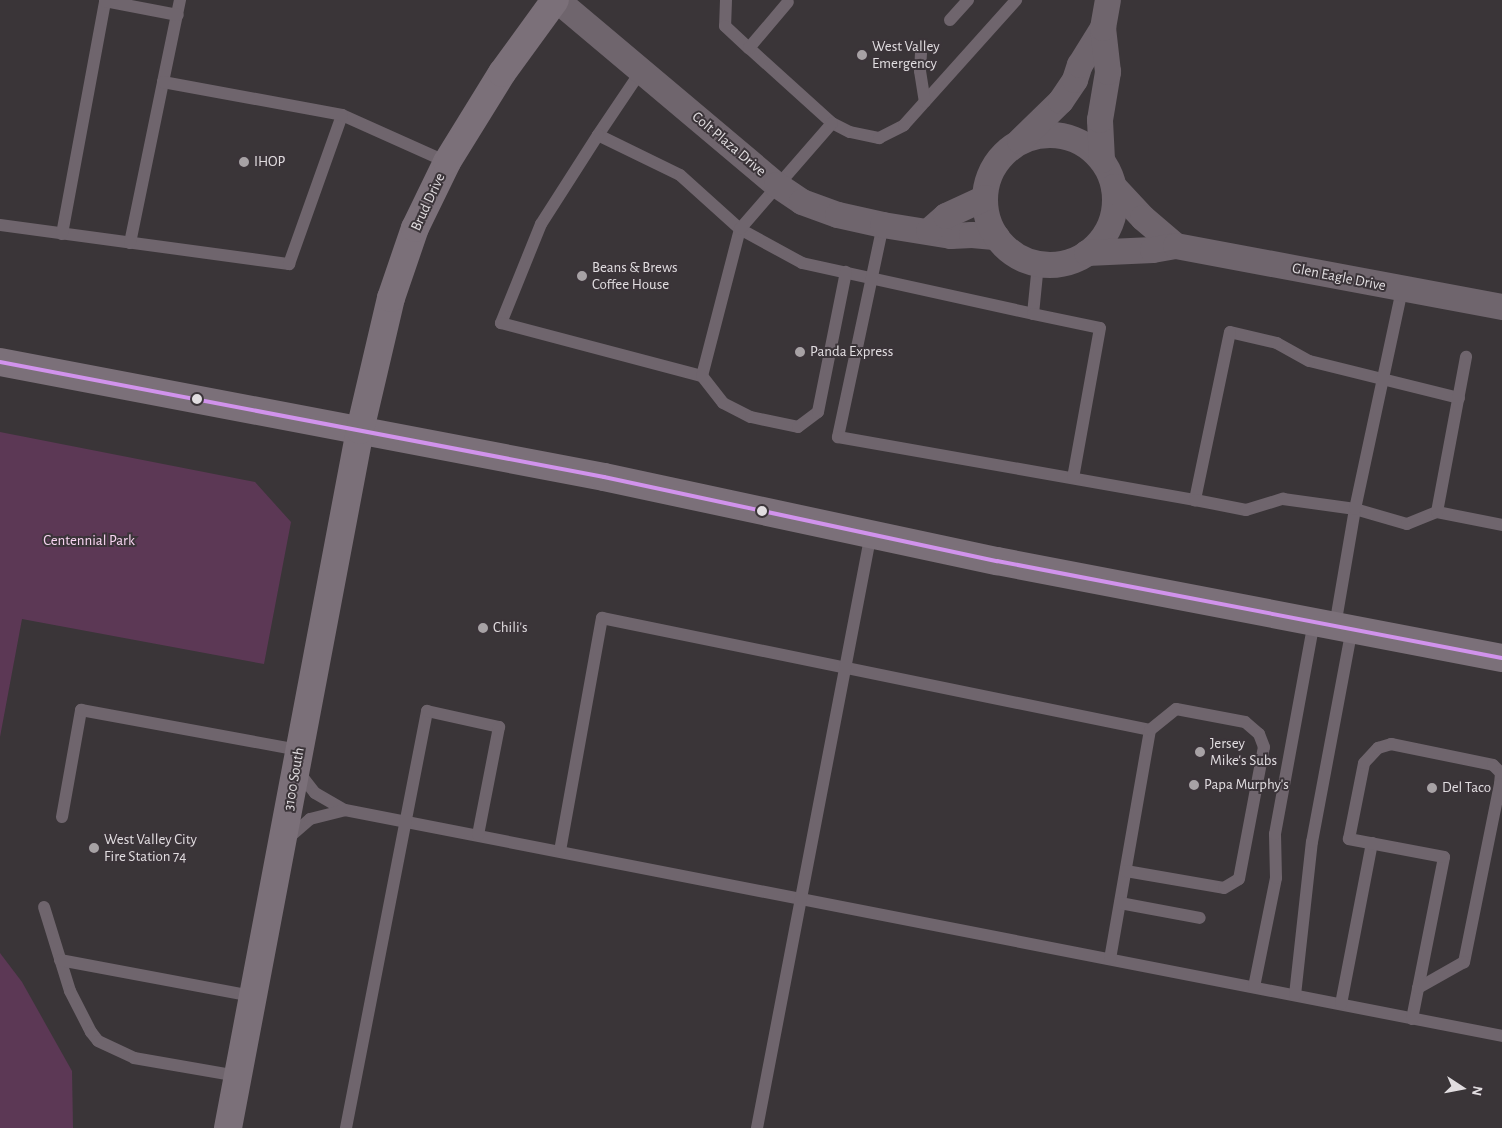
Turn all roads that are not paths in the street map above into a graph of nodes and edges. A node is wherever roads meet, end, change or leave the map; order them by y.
1 (105, 0) edge
2 (180, 0) edge
3 (556, 0) edge
4 (726, 0) edge
5 (968, 0) edge
6 (1016, 0) edge
7 (1108, 0) edge
8 (788, 2) dead end
9 (178, 15) junction
10 (950, 20) dead end
11 (1103, 28) junction
12 (749, 48) junction
13 (921, 53) dead end
14 (641, 71) junction
15 (163, 82) junction
16 (926, 102) junction
17 (342, 116) junction
18 (832, 123) junction
19 (598, 135) junction
20 (1015, 145) junction
21 (1102, 160) junction
22 (447, 162) junction
23 (777, 185) junction
24 (1114, 187) junction
25 (986, 198) junction
26 (0, 225) edge
27 (883, 225) junction
28 (740, 229) junction
29 (928, 231) junction
30 (62, 234) junction
31 (997, 237) junction
32 (130, 243) junction
33 (1176, 246) junction
34 (1087, 253) junction
35 (1038, 264) junction
36 (846, 272) junction
37 (871, 279) junction
38 (1402, 289) junction
39 (1502, 308) edge
40 (1033, 314) junction
41 (1466, 357) dead end
42 (0, 362) edge
43 (702, 376) junction
44 (1383, 378) junction
45 (1459, 398) junction
46 (360, 430) junction
47 (1073, 478) junction
48 (1196, 500) junction
49 (1355, 508) junction
50 (1437, 512) junction
51 (1502, 525) edge
52 (871, 534) junction
53 (1334, 625) junction
54 (1502, 658) edge
55 (846, 666) junction
56 (1150, 730) junction
57 (298, 759) junction
58 (345, 810) junction
59 (62, 816) dead end
60 (406, 822) junction
61 (478, 835) junction
62 (282, 844) junction
63 (1372, 844) junction
64 (560, 851) junction
65 (1126, 871) junction
66 (801, 899) junction
67 (1120, 903) junction
68 (44, 907) dead end
69 (1200, 918) dead end
70 (60, 960) junction
71 (1110, 960) junction
72 (1254, 988) junction
73 (1418, 988) junction
74 (1295, 995) junction
75 (253, 996) junction
76 (1341, 1004) junction
77 (1412, 1019) junction
78 (1502, 1035) edge
79 (238, 1076) junction
80 (228, 1128) edge
81 (346, 1128) edge
82 (757, 1128) edge

1 - 9 lane
1 - 30 lane
2 - 9 lane
3 - 14 street, Colt Plaza Drive
3 - 22 main road, Brud Drive
4 - 12 lane
5 - 10 lane
6 - 16 lane
7 - 11 street
8 - 12 lane
9 - 15 lane
11 - 20 street
11 - 21 street
12 - 18 lane
13 - 16 lane
14 - 19 lane
14 - 23 street, Colt Plaza Drive
15 - 17 lane
15 - 32 lane
16 - 18 lane
17 - 22 lane
17 - 32 lane
18 - 23 lane
19 - 28 lane
19 - 43 lane
20 - 21 street
20 - 25 street
21 - 24 street
22 - 46 main road, Brud Drive
23 - 27 street, Colt Plaza Drive
23 - 28 lane
24 - 33 street, Glen Eagle Drive
24 - 34 street
25 - 29 street
25 - 31 street
26 - 30 lane
27 - 29 street, Colt Plaza Drive
27 - 37 lane
28 - 36 lane
28 - 43 lane
29 - 31 street, Colt Plaza Drive
30 - 32 lane
31 - 35 street
33 - 34 street, Glen Eagle Drive
33 - 38 street, Glen Eagle Drive
34 - 35 street
35 - 40 lane
36 - 37 lane
36 - 43 lane
37 - 40 lane
37 - 47 lane
38 - 39 street, Glen Eagle Drive
38 - 44 lane
40 - 47 lane
41 - 45 lane
42 - 46 main road
44 - 45 lane
44 - 48 lane
44 - 49 lane
45 - 50 lane
46 - 52 main road
46 - 57 main road, 3100 South
47 - 48 lane
48 - 49 lane
49 - 50 lane
49 - 53 lane
50 - 51 lane
52 - 53 main road
52 - 55 lane
53 - 54 main road
53 - 72 lane
53 - 74 lane
55 - 56 lane
55 - 64 lane
55 - 66 lane
56 - 65 lane
56 - 65 lane
57 - 58 lane
57 - 59 lane
57 - 62 main road, 3100 South
58 - 60 lane
58 - 62 lane
60 - 61 lane
60 - 61 lane
60 - 81 lane
61 - 64 lane
62 - 75 main road, 3100 South
63 - 73 lane
63 - 73 lane
63 - 76 lane
64 - 66 lane
65 - 67 lane
66 - 71 lane
66 - 82 lane
67 - 69 lane
67 - 71 lane
68 - 70 lane
70 - 75 lane
70 - 79 lane
71 - 72 lane
72 - 74 lane
73 - 77 lane
74 - 76 lane
75 - 79 main road, 3100 South
76 - 77 lane
77 - 78 lane
79 - 80 main road, 3100 South

